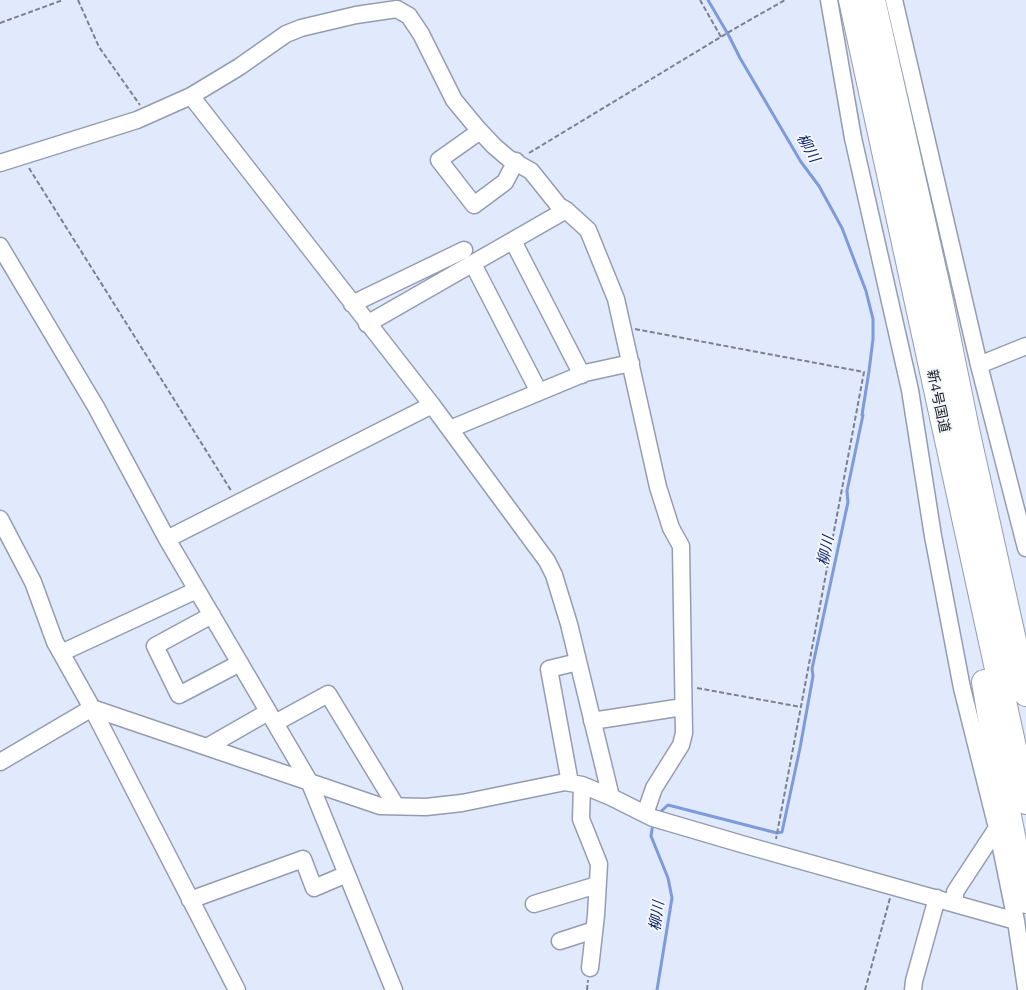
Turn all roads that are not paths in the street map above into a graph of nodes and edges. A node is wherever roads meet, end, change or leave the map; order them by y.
1 (829, 0) edge
2 (851, 0) edge
3 (873, 0) edge
4 (894, 0) edge
5 (191, 96) junction
6 (480, 131) junction
7 (516, 161) junction
8 (0, 163) edge
9 (566, 210) junction
10 (513, 241) junction
11 (0, 246) edge
12 (464, 250) dead end
13 (473, 264) junction
14 (352, 304) junction
15 (367, 324) junction
16 (1026, 346) edge
17 (630, 364) junction
18 (979, 365) junction
19 (582, 375) junction
20 (539, 392) junction
21 (432, 405) junction
22 (450, 429) junction
23 (958, 491) junction
24 (0, 519) edge
25 (167, 539) junction
26 (993, 544) junction
27 (1026, 548) edge
28 (197, 590) junction
29 (212, 615) junction
30 (1026, 638) edge
31 (61, 653) junction
32 (578, 662) junction
33 (240, 663) junction
34 (979, 684) dead end
35 (962, 688) junction
36 (1026, 694) edge
37 (683, 707) junction
38 (92, 708) junction
39 (271, 717) junction
40 (592, 720) junction
41 (207, 747) junction
42 (0, 762) edge
43 (309, 781) junction
44 (576, 784) junction
45 (611, 797) junction
46 (1026, 802) edge
47 (396, 806) junction
48 (645, 814) junction
49 (997, 828) junction
50 (347, 874) junction
51 (598, 885) junction
52 (937, 898) junction
53 (190, 900) junction
54 (955, 903) junction
55 (534, 904) dead end
56 (1021, 911) edge
57 (594, 930) junction
58 (560, 941) dead end
59 (590, 968) dead end
60 (1026, 988) edge
61 (237, 990) edge
62 (394, 990) edge
63 (913, 990) edge

1 - 35 street
2 - 23 highway, 新4号国道
3 - 26 highway, 新4号国道
4 - 18 street
5 - 6 street
5 - 8 street
5 - 14 street
6 - 7 street
6 - 7 street
7 - 9 street
9 - 10 street
9 - 17 street
10 - 13 street
10 - 19 street
11 - 25 street
12 - 14 street
13 - 15 street
13 - 20 street
14 - 15 street
15 - 21 street
16 - 18 street
17 - 19 street
17 - 37 street
18 - 27 street
19 - 20 street
20 - 22 street
21 - 22 street
21 - 25 street
22 - 32 street
23 - 46 highway, 新4号国道
23 - 56 highway
24 - 31 street
25 - 28 street
26 - 30 highway
26 - 36 highway, 新4号国道
28 - 29 street
28 - 31 street
29 - 33 street
29 - 33 street
31 - 38 street
32 - 40 street
32 - 44 street
33 - 39 street
34 - 35 street
35 - 49 street
37 - 40 street
37 - 48 street
38 - 41 street
38 - 42 street
38 - 53 street
39 - 41 street
39 - 43 street
39 - 47 street
40 - 45 street
41 - 43 street
43 - 47 street
43 - 50 street
44 - 45 street
44 - 47 street
44 - 51 street
45 - 48 street
48 - 52 street
49 - 54 street
49 - 56 street
50 - 53 street
50 - 62 street
51 - 55 street
51 - 57 street
52 - 54 street
52 - 63 street
53 - 61 street
54 - 56 street
56 - 60 street
57 - 58 street
57 - 59 street

